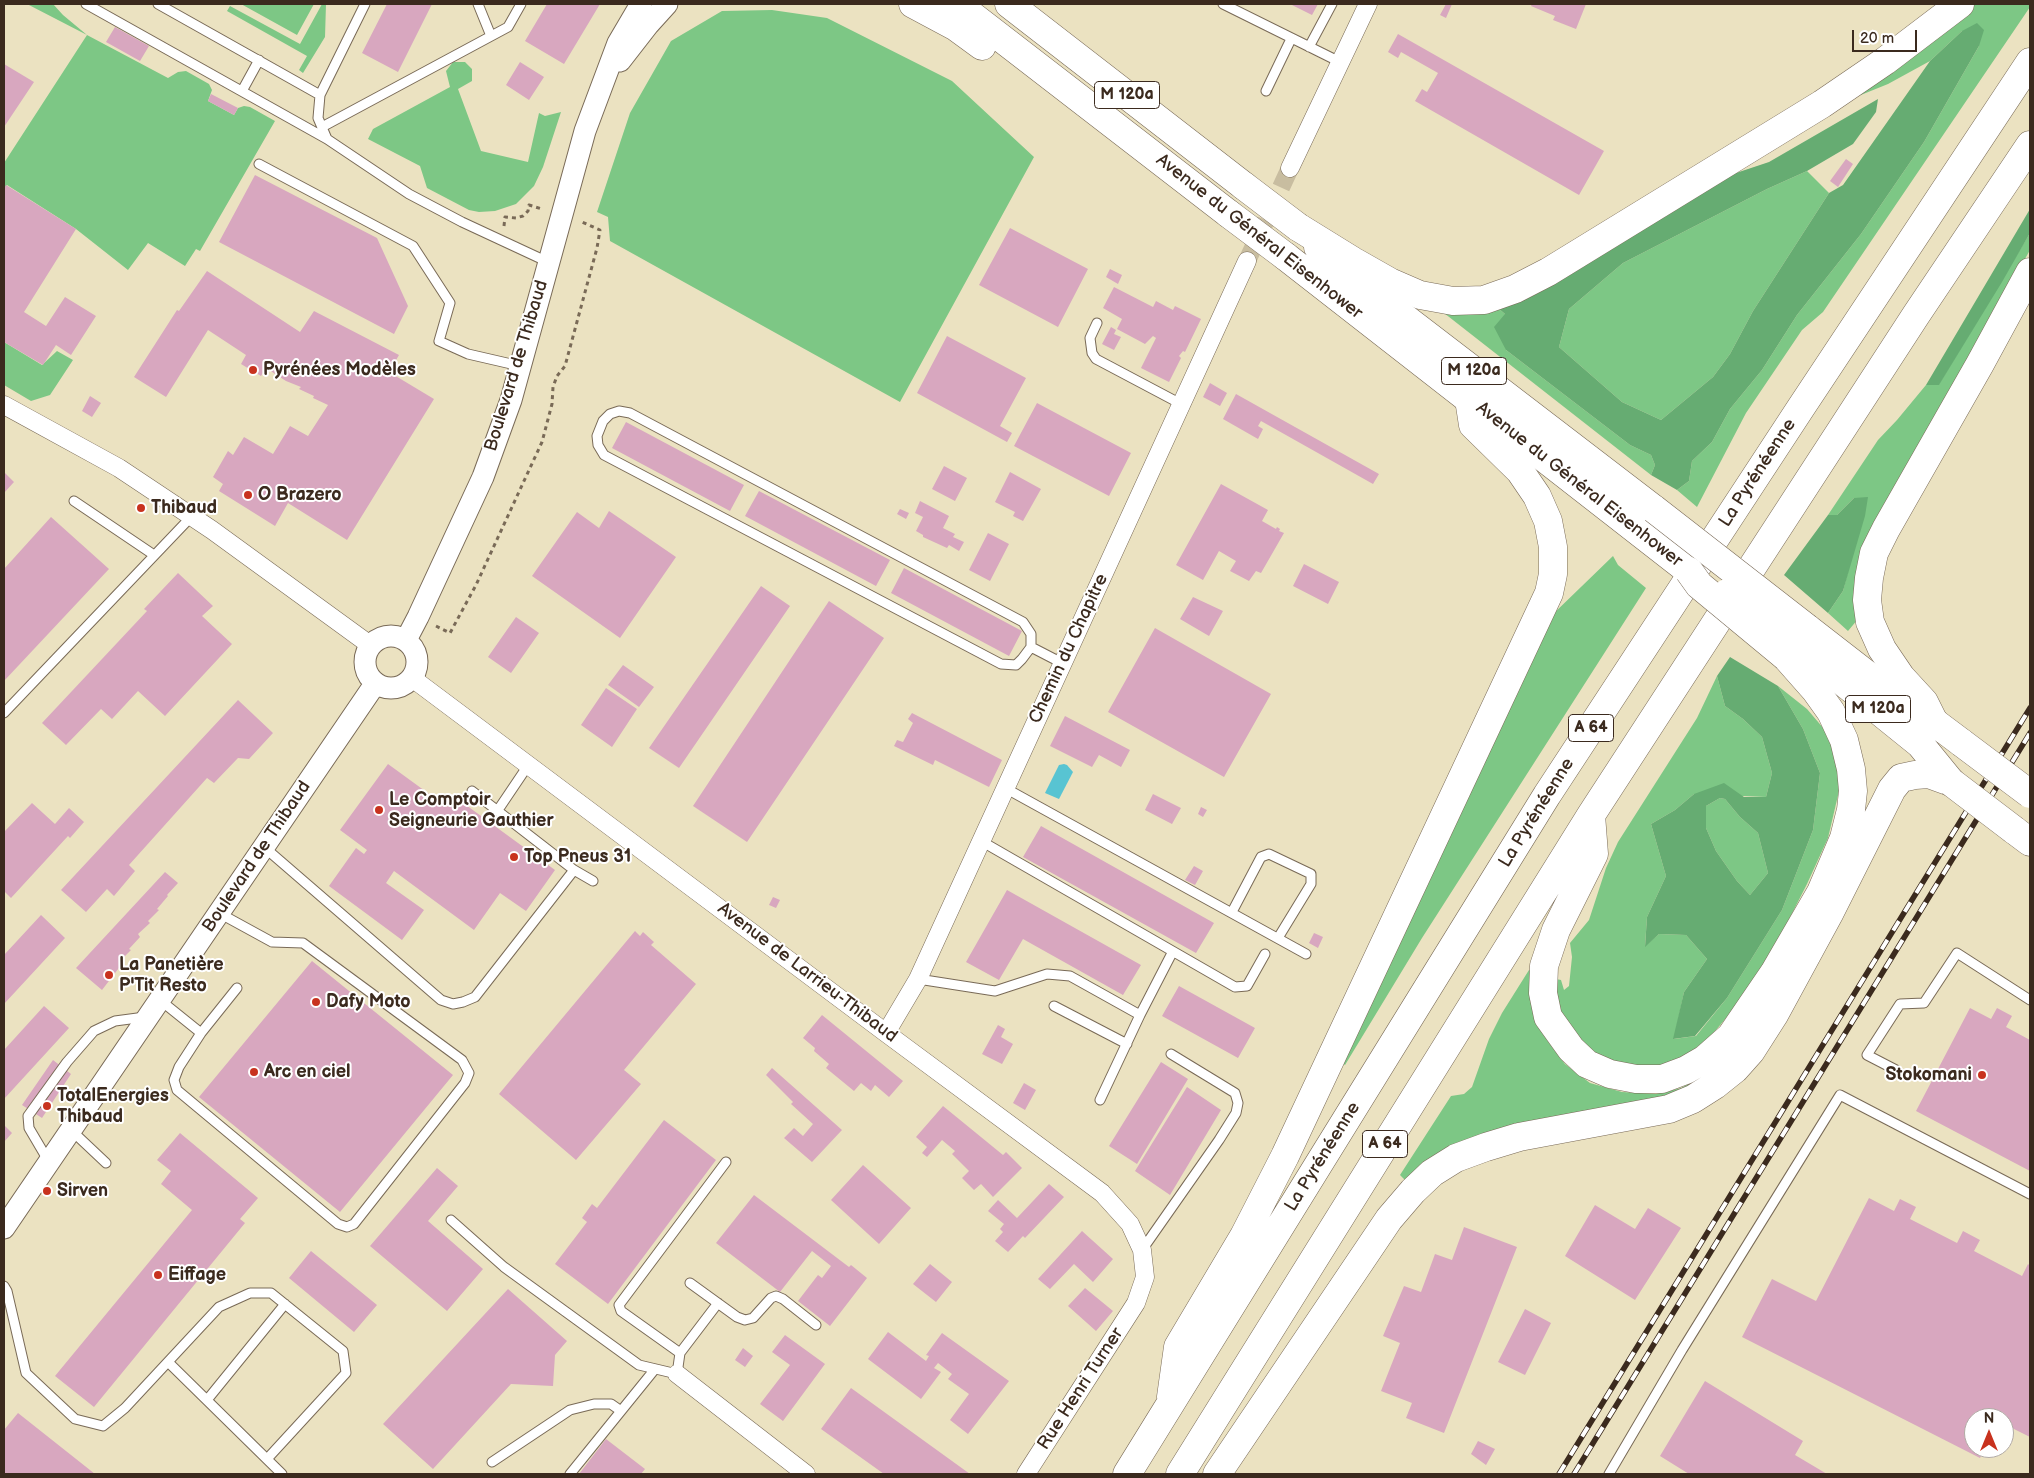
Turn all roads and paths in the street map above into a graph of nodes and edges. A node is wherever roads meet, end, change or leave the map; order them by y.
1 (86, 4) edge
2 (158, 4) edge
3 (364, 4) edge
4 (478, 4) edge
5 (521, 4) edge
6 (641, 4) edge
7 (668, 4) edge
8 (914, 4) edge
9 (957, 4) edge
10 (1009, 4) edge
11 (1223, 4) edge
12 (1332, 4) edge
13 (1368, 4) edge
14 (1960, 4) edge
15 (491, 36) junction
16 (1292, 39) junction
17 (1309, 48) junction
18 (259, 60) junction
19 (1340, 62) junction
20 (2030, 62) edge
21 (1048, 75) junction
22 (604, 83) junction
23 (242, 91) junction
24 (1266, 91) dead end
25 (320, 95) junction
26 (322, 127) junction
27 (327, 139) junction
28 (2030, 145) edge
29 (259, 164) dead end
30 (1290, 168) tunnel mouth
31 (1298, 227) junction
32 (548, 262) junction
33 (1247, 262) tunnel mouth
34 (2030, 272) edge
35 (1097, 323) dead end
36 (520, 366) junction
37 (1469, 399) junction
38 (1181, 404) junction
39 (4, 405) edge
40 (74, 500) dead end
41 (191, 517) junction
42 (154, 555) junction
43 (406, 640) junction
44 (1797, 643) junction
45 (370, 645) junction
46 (1031, 647) junction
47 (1062, 663) junction
48 (412, 678) junction
49 (375, 684) junction
50 (4, 712) edge
51 (1934, 722) junction
52 (529, 764) junction
53 (1951, 782) junction
54 (1005, 788) junction
55 (472, 791) dead end
56 (2030, 794) edge
57 (498, 810) junction
58 (1591, 815) junction
59 (2022, 836) edge
60 (981, 841) junction
61 (264, 846) junction
62 (574, 870) junction
63 (593, 881) dead end
64 (1232, 912) junction
65 (219, 913) junction
66 (1278, 938) junction
67 (1172, 952) junction
68 (1265, 954) dead end
69 (1306, 954) dead end
70 (918, 979) junction
71 (237, 988) dead end
72 (2030, 1000) edge
73 (1054, 1006) dead end
74 (154, 1008) junction
75 (1140, 1014) junction
76 (201, 1033) junction
77 (886, 1034) junction
78 (1127, 1044) junction
79 (1171, 1054) dead end
80 (1896, 1070) dead end
81 (1100, 1100) dead end
82 (71, 1129) junction
83 (49, 1162) junction
84 (726, 1162) dead end
85 (106, 1163) dead end
86 (2030, 1194) edge
87 (451, 1220) dead end
88 (4, 1228) edge
89 (1142, 1250) junction
90 (690, 1283) dead end
91 (4, 1286) edge
92 (718, 1303) junction
93 (1136, 1303) joint
94 (285, 1304) junction
95 (816, 1325) dead end
96 (680, 1354) junction
97 (168, 1362) junction
98 (655, 1369) junction
99 (677, 1374) junction
100 (208, 1400) junction
101 (1170, 1406) junction
102 (621, 1411) junction
103 (267, 1459) junction
104 (492, 1462) dead end
105 (282, 1474) edge
106 (570, 1474) edge
107 (806, 1474) edge
108 (1026, 1474) edge
109 (1127, 1474) edge
110 (1180, 1474) edge
111 (1217, 1474) edge
112 (1609, 1474) edge

1 - 23 lane
2 - 18 lane
3 - 25 lane
4 - 15 lane
5 - 15 lane
6 - 22 street, Boulevard de Thibaud
7 - 22 street, Boulevard de Thibaud
8 - 21 main road
9 - 21 main road, Avenue du Général Eisenhower / M 120a
10 - 31 main road, Avenue du Général Eisenhower / M 120a, bridge
11 - 16 lane
12 - 17 lane
13 - 19 street
14 - 31 main road
15 - 26 lane
16 - 17 lane
16 - 24 lane
17 - 19 lane
18 - 23 lane
18 - 25 lane
19 - 30 street
20 - 101 main road, La Pyrénéenne / A 64
21 - 37 main road, Avenue du Général Eisenhower / M 120a, bridge
22 - 32 street, Boulevard de Thibaud
23 - 27 lane
25 - 26 lane
26 - 27 lane
27 - 32 lane
28 - 58 main road, A 64
29 - 36 lane
31 - 44 main road, Avenue du Général Eisenhower / M 120a, bridge
32 - 36 street, Boulevard de Thibaud
33 - 38 street, Chemin du Chapitre
34 - 51 main road
35 - 38 lane
36 - 43 street, Boulevard de Thibaud
37 - 44 main road, Avenue du Général Eisenhower / M 120a, bridge
37 - 101 main road
38 - 47 street, Chemin du Chapitre
39 - 41 street
40 - 42 lane
41 - 42 lane
41 - 45 street
42 - 50 lane
43 - 45 street
43 - 48 street
44 - 51 main road, Avenue du Général Eisenhower / M 120a
44 - 53 main road, Avenue du Général Eisenhower / M 120a
44 - 58 main road
45 - 49 street
46 - 46 lane
46 - 47 lane
47 - 54 street, Chemin du Chapitre
48 - 49 street
48 - 52 street, Avenue de Larrieu-Thibaud
49 - 61 street, Boulevard de Thibaud
51 - 56 main road, Avenue du Général Eisenhower / M 120a, bridge
52 - 57 lane
52 - 77 street, Avenue de Larrieu-Thibaud
53 - 59 main road, Avenue du Général Eisenhower / M 120a, bridge
53 - 111 main road
54 - 60 street, Chemin du Chapitre
54 - 64 lane
55 - 57 lane
57 - 62 lane
58 - 110 main road, A 64
60 - 67 lane
60 - 70 street, Chemin du Chapitre
61 - 62 lane
61 - 65 street, Boulevard de Thibaud
62 - 63 lane
64 - 66 lane
64 - 66 lane
65 - 74 street, Boulevard de Thibaud
65 - 76 lane
66 - 69 lane
67 - 68 lane
67 - 75 lane
70 - 75 lane
70 - 77 street, Chemin du Chapitre
71 - 76 lane
72 - 80 lane
73 - 78 lane
74 - 76 lane
74 - 82 street, Boulevard de Thibaud
74 - 83 lane
75 - 78 lane
77 - 89 street, Avenue de Larrieu-Thibaud
78 - 81 lane
79 - 89 lane
82 - 83 street, Boulevard de Thibaud
82 - 85 lane
83 - 88 street, Boulevard de Thibaud
84 - 96 lane
86 - 112 lane
87 - 98 lane
89 - 93 street, Avenue de Larrieu-Thibaud
90 - 92 lane
91 - 97 lane
92 - 95 lane
92 - 96 lane
93 - 108 street, Rue Henri Turner
94 - 97 lane
94 - 100 lane
94 - 103 lane
96 - 99 lane
97 - 100 lane
98 - 99 lane
98 - 102 lane
99 - 107 street
100 - 103 lane
101 - 109 main road, La Pyrénéenne / A 64
102 - 104 lane
102 - 106 lane
103 - 105 lane

